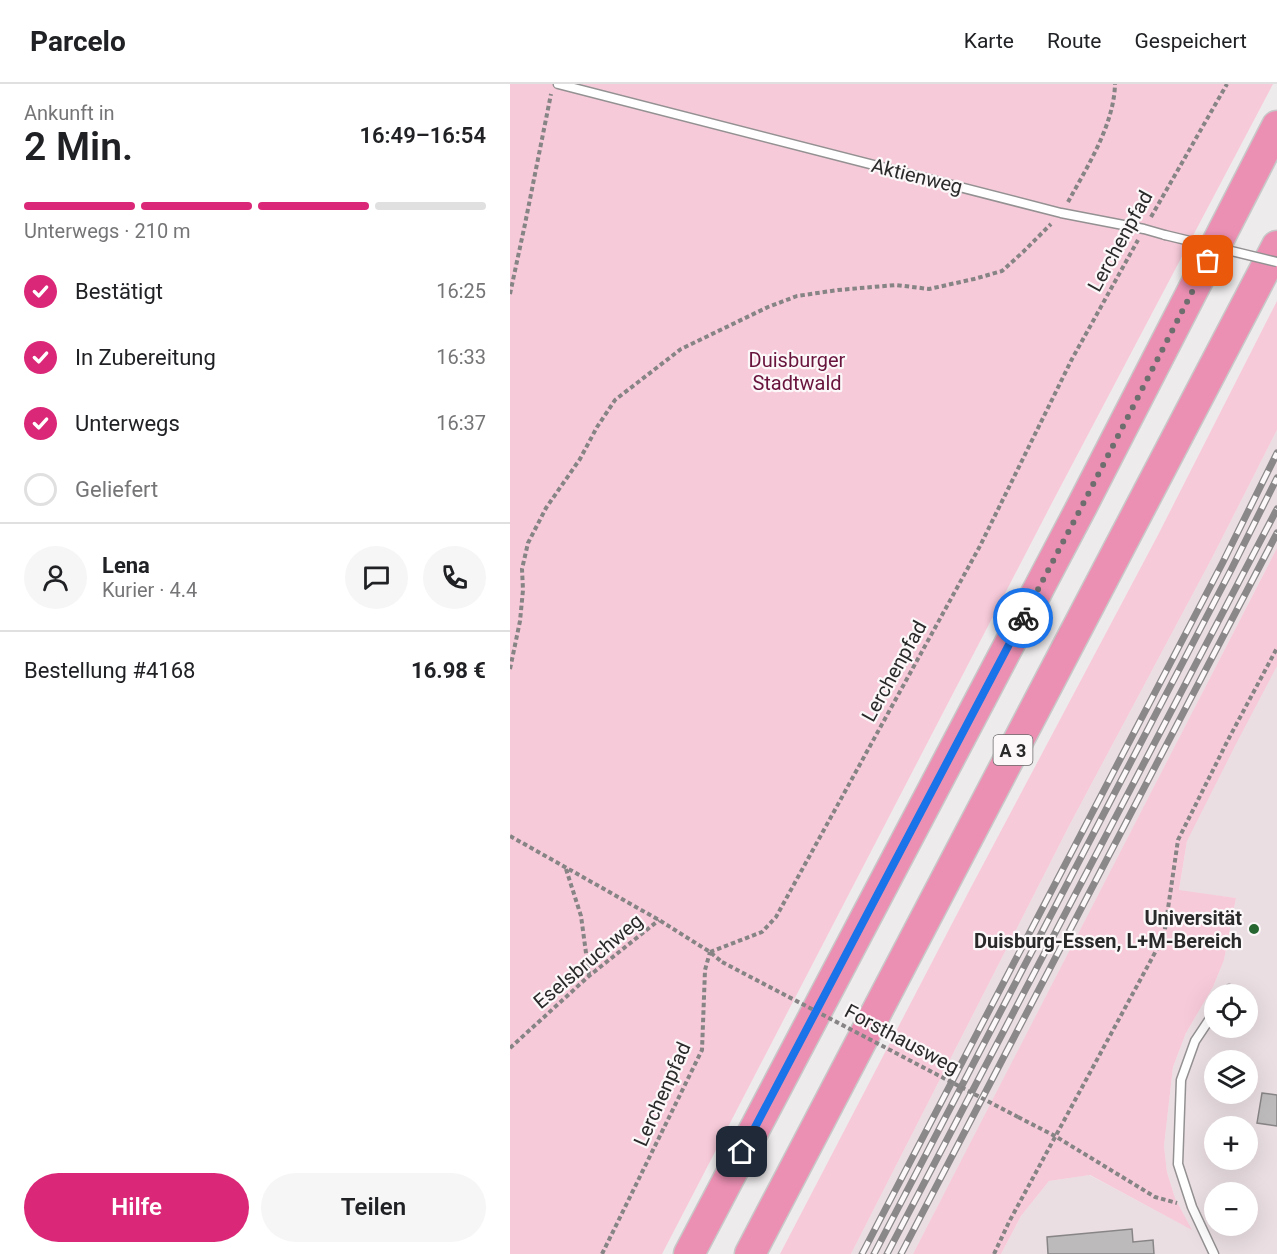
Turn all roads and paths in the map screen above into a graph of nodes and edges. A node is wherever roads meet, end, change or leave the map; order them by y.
1 (553, 84) edge
2 (558, 84) edge
3 (1115, 84) edge
4 (1227, 84) edge
5 (1277, 126) edge
6 (1061, 213) junction
7 (1144, 230) junction
8 (1277, 246) edge
9 (1277, 262) edge
10 (510, 294) edge
11 (1277, 648) edge
12 (510, 669) edge
13 (510, 836) edge
14 (566, 868) junction
15 (659, 920) junction
16 (710, 952) junction
17 (589, 976) junction
18 (1204, 1028) edge
19 (510, 1048) edge
20 (1055, 1136) junction
21 (1192, 1207) junction
22 (602, 1254) edge
23 (688, 1254) edge
24 (750, 1254) edge
25 (994, 1254) edge
26 (1214, 1254) edge

1 - 10 path
2 - 6 lane, Aktienweg
3 - 6 path
4 - 7 path, Lerchenpfad
5 - 23 highway, A 3
6 - 7 lane, Aktienweg
6 - 12 path
7 - 9 lane, Aktienweg, bridge
7 - 16 path, Lerchenpfad
8 - 24 highway, A 3
11 - 20 path
13 - 14 path, Forsthausweg
14 - 15 path, Forsthausweg
14 - 17 path
15 - 16 path, Forsthausweg
15 - 17 path, Eselsbruchweg
16 - 20 path, Forsthausweg, bridge
16 - 22 path, Lerchenpfad
17 - 19 path, Eselsbruchweg
18 - 21 lane
20 - 21 path, Forsthausweg
20 - 25 path
21 - 26 lane

